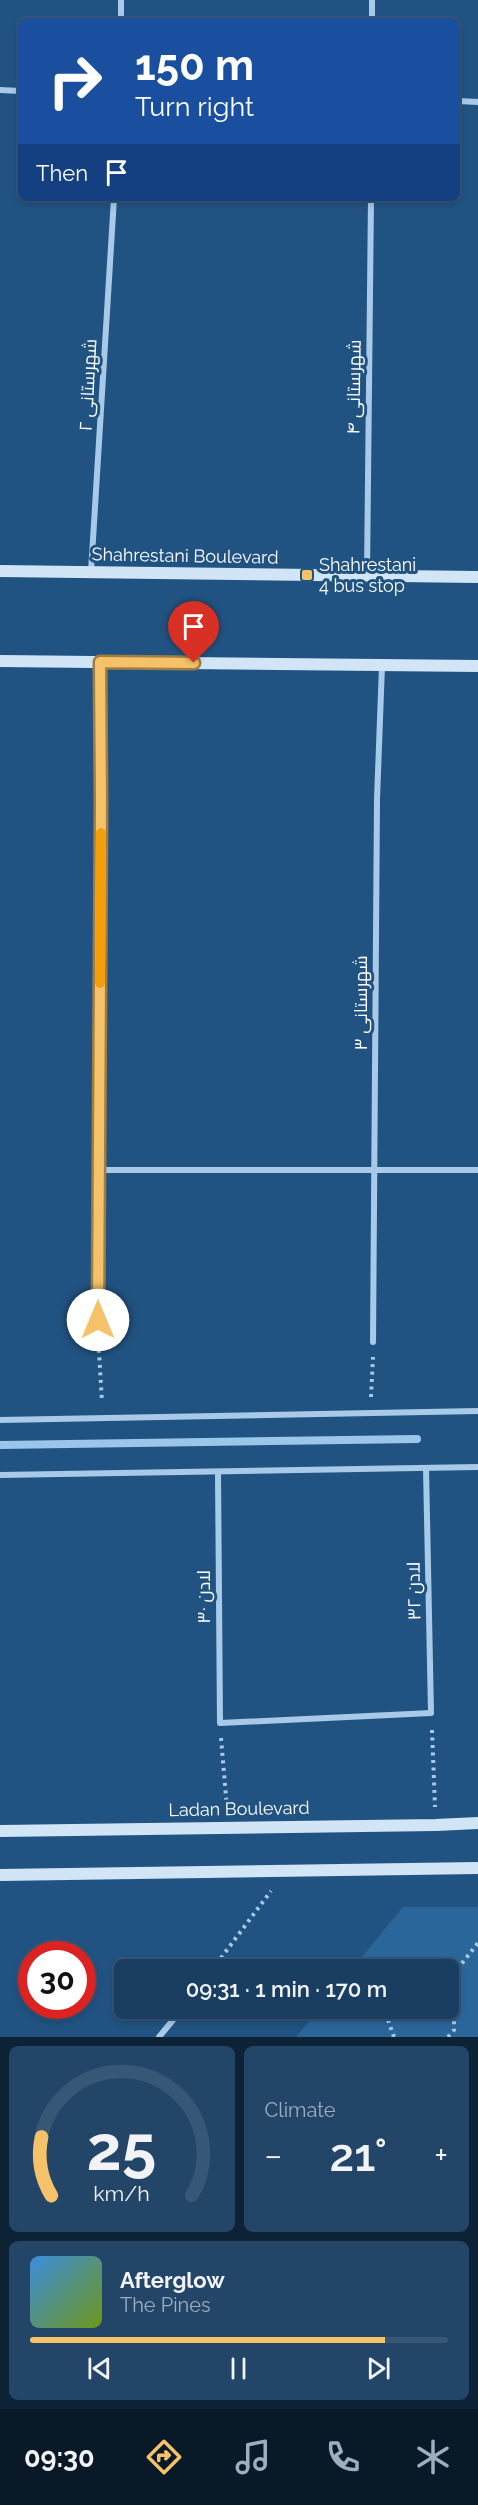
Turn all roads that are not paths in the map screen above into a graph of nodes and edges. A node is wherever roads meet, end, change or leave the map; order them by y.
1 (121, 0) edge
2 (372, 0) edge
3 (121, 18) edge
4 (372, 18) edge
5 (0, 90) edge
6 (18, 91) edge
7 (460, 101) edge
8 (478, 102) edge
9 (114, 201) edge
10 (371, 201) edge
11 (0, 571) edge
12 (92, 573) junction
13 (367, 576) junction
14 (478, 577) edge
15 (0, 661) edge
16 (100, 662) junction
17 (382, 665) junction
18 (478, 666) edge
19 (375, 1168) junction
20 (98, 1170) junction
21 (478, 1170) edge
22 (98, 1320) road end
23 (373, 1342) road end
24 (478, 1411) edge
25 (0, 1420) edge
26 (478, 1467) edge
27 (426, 1468) junction
28 (218, 1472) junction
29 (0, 1475) edge
30 (220, 1723) joint
31 (478, 1823) edge
32 (0, 1831) edge
33 (478, 1868) edge
34 (0, 1875) edge
35 (174, 2020) dead end
36 (159, 2037) edge

1 - 3 street
2 - 4 street
5 - 6 street
7 - 8 street
9 - 12 street, شهرستانی ۲
10 - 13 street, شهرستانی ۴
11 - 12 street, Shahrestani Boulevard
12 - 13 street, Shahrestani Boulevard
13 - 14 street, Shahrestani Boulevard
15 - 16 street
16 - 17 street
16 - 20 street
17 - 18 street
17 - 19 street, شهرستانی ۳
19 - 20 street
19 - 21 street
19 - 23 street, شهرستانی ۳
20 - 22 street
24 - 25 street
26 - 27 street
27 - 28 street
27 - 30 street, لادن ۳۲
28 - 29 street
28 - 30 street, لادن ۳۰
31 - 32 street, Ladan Boulevard
33 - 34 street
35 - 36 street

